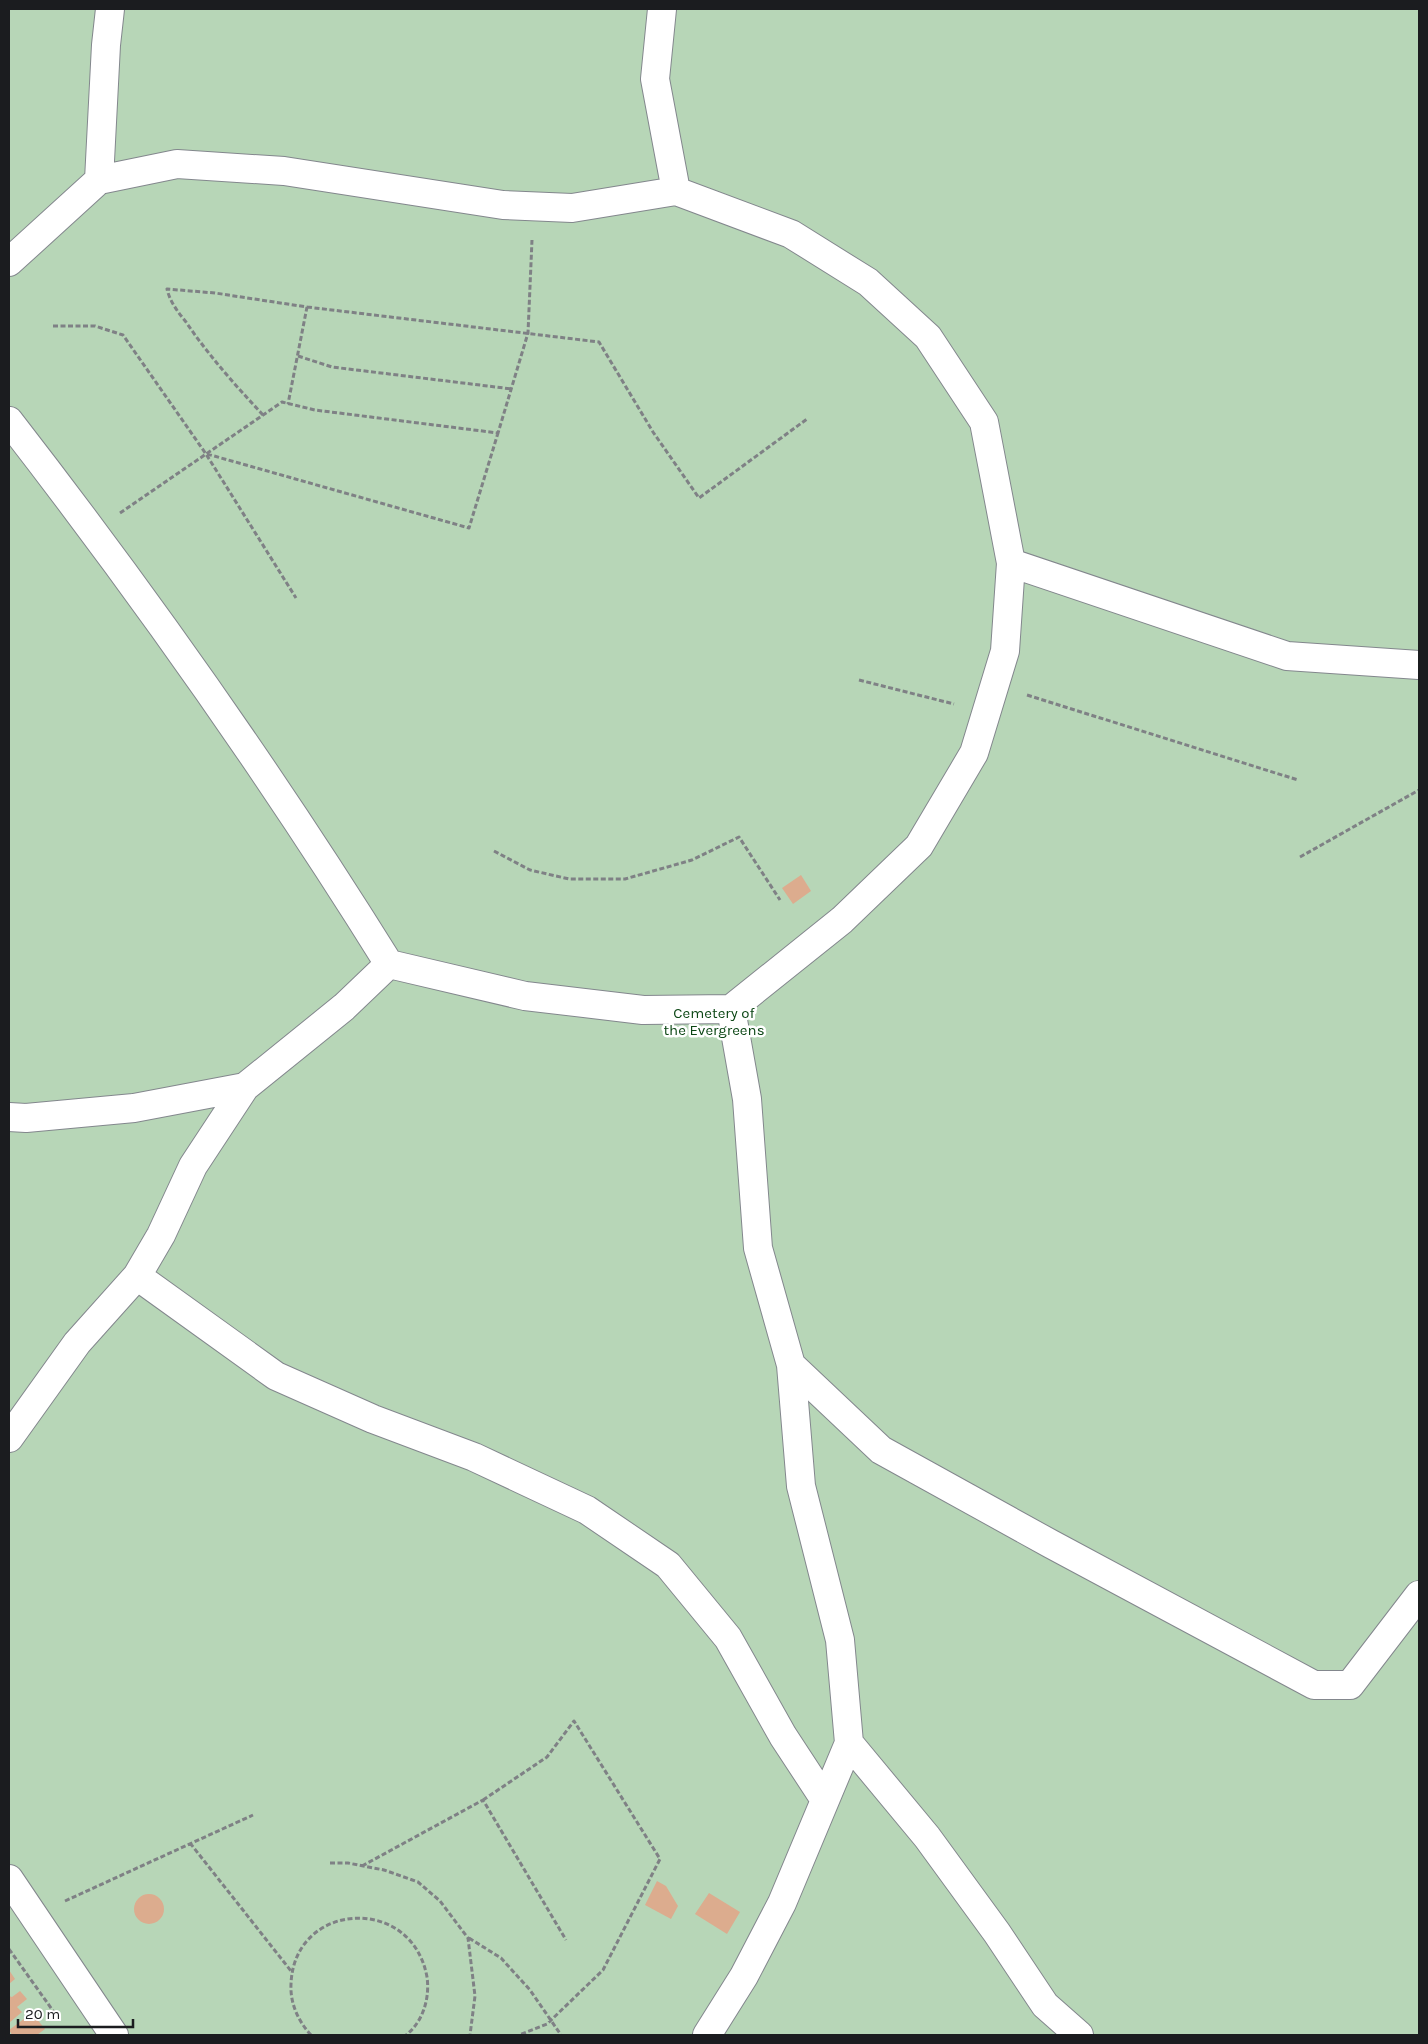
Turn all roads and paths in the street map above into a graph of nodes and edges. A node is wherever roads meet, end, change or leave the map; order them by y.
1 (110, 9) edge
2 (662, 9) edge
3 (99, 180) junction
4 (676, 191) junction
5 (534, 206) junction
6 (9, 262) edge
7 (307, 307) junction
8 (53, 326) dead end
9 (528, 333) junction
10 (298, 356) junction
11 (512, 388) junction
12 (288, 404) junction
13 (263, 415) junction
14 (807, 419) dead end
15 (9, 421) edge
16 (498, 433) junction
17 (206, 454) junction
18 (93, 532) junction
19 (1011, 563) junction
20 (296, 598) dead end
21 (1419, 665) edge
22 (859, 680) dead end
23 (995, 685) junction
24 (986, 712) junction
25 (1298, 780) dead end
26 (1419, 790) edge
27 (494, 851) dead end
28 (1300, 857) dead end
29 (780, 900) dead end
30 (389, 964) junction
31 (731, 1009) junction
32 (245, 1086) junction
33 (9, 1117) edge
34 (137, 1276) junction
35 (791, 1365) junction
36 (9, 1438) edge
37 (1419, 1595) edge
38 (849, 1743) junction
39 (483, 1800) junction
40 (825, 1800) junction
41 (253, 1815) dead end
42 (190, 1844) junction
43 (330, 1863) dead end
44 (362, 1866) junction
45 (9, 1879) edge
46 (33, 1915) junction
47 (468, 1938) junction
48 (566, 1940) dead end
49 (9, 1949) edge
50 (292, 1972) junction
51 (59, 2019) dead end
52 (552, 2020) junction
53 (114, 2035) edge
54 (311, 2035) edge
55 (406, 2035) edge
56 (470, 2035) edge
57 (519, 2035) edge
58 (561, 2035) edge
59 (707, 2035) edge
60 (1079, 2035) edge

1 - 3 lane
2 - 4 lane
3 - 5 lane
3 - 6 lane
4 - 5 lane
4 - 19 lane
5 - 9 path
7 - 9 path
7 - 10 path
7 - 13 path
8 - 17 path
9 - 11 path
9 - 14 path
10 - 11 path
10 - 12 path
11 - 16 path
12 - 13 path
12 - 16 path
13 - 17 path
15 - 18 lane
16 - 17 path
17 - 18 path
17 - 20 path
18 - 30 lane
19 - 21 lane
19 - 23 lane
22 - 24 path
23 - 24 lane
23 - 25 path
24 - 31 lane
26 - 28 path
27 - 29 path
30 - 31 lane
30 - 32 lane
31 - 35 lane
32 - 33 lane
32 - 34 lane
34 - 36 lane
34 - 40 lane
35 - 37 lane
35 - 38 lane
38 - 40 lane
38 - 60 lane
39 - 44 path
39 - 48 path
39 - 52 path
40 - 59 lane
41 - 42 path
42 - 46 path
42 - 50 path
43 - 44 path
44 - 47 path
45 - 46 lane
46 - 53 lane
47 - 52 path
47 - 56 path
49 - 51 path
50 - 54 path
50 - 55 path
52 - 57 path
52 - 58 path

